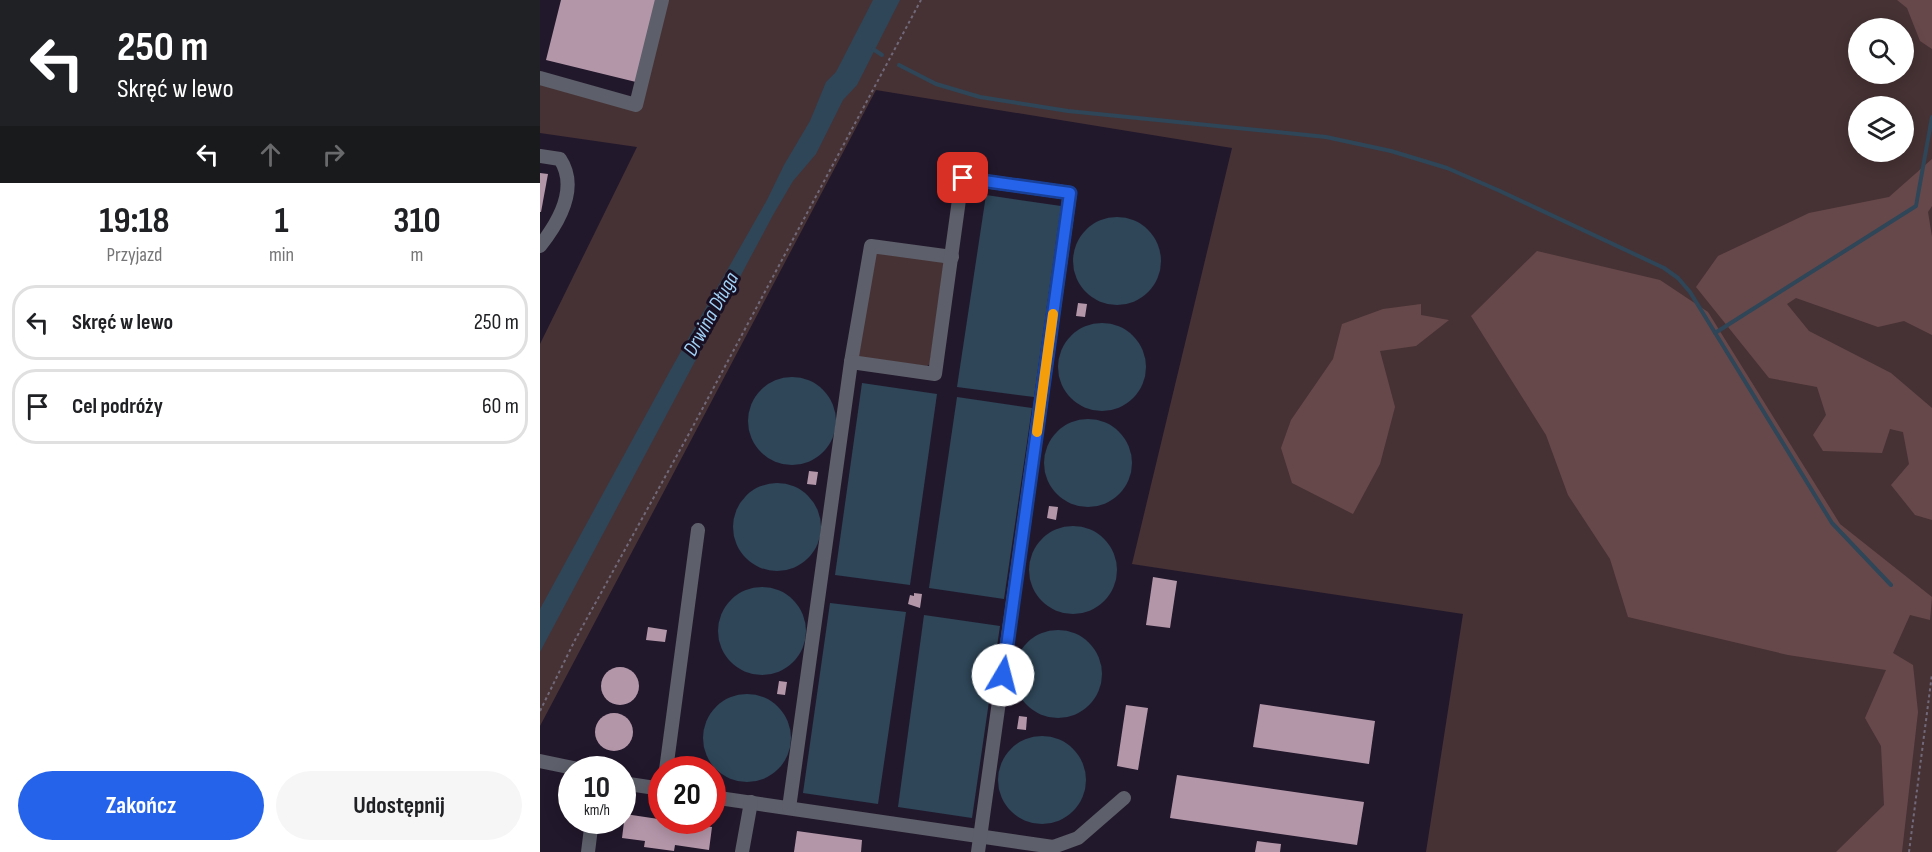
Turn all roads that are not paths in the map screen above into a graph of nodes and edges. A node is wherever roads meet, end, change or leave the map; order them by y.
1 (662, 0) edge
2 (540, 78) edge
3 (540, 156) edge
4 (540, 246) edge
5 (952, 256) junction
6 (851, 362) junction
7 (698, 530) dead end
8 (668, 756) edge
9 (540, 761) edge
10 (558, 765) edge
11 (1124, 798) dead end
12 (726, 799) edge
13 (751, 802) junction
14 (789, 808) junction
15 (590, 834) edge
16 (981, 836) junction
17 (588, 852) edge
18 (742, 852) edge
19 (978, 852) edge

1 - 2 lane
3 - 4 lane
5 - 6 lane
5 - 6 lane
5 - 16 lane
6 - 14 lane
7 - 8 lane
9 - 10 lane
11 - 16 lane
12 - 13 lane
13 - 14 lane
13 - 18 lane
14 - 16 lane
15 - 17 lane
16 - 19 lane

